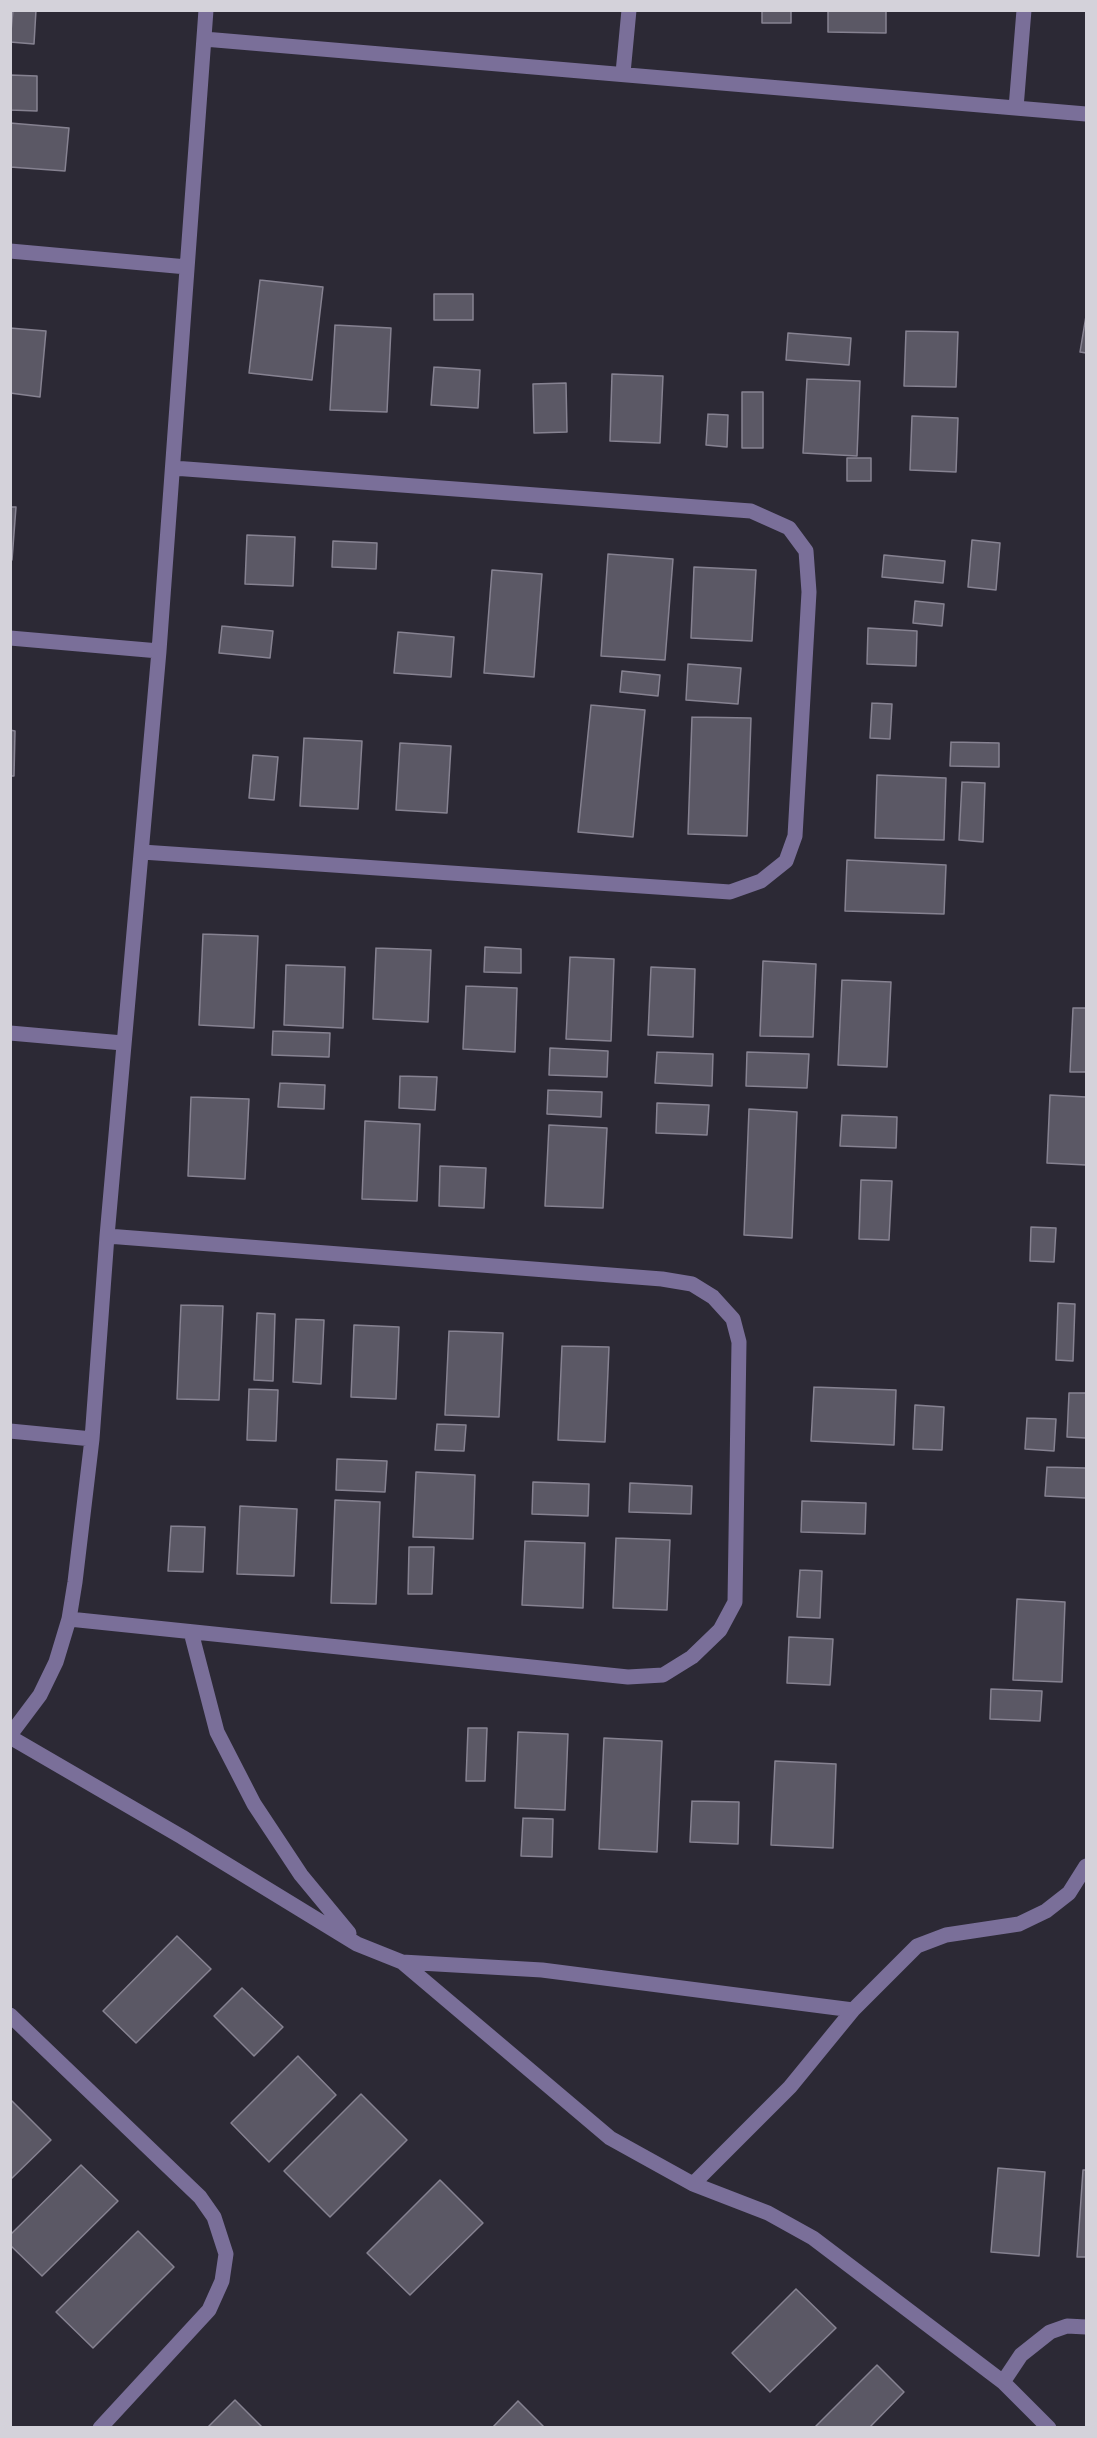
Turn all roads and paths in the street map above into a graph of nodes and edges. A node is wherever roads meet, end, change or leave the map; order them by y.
1 (206, 10) edge
2 (629, 10) edge
3 (1024, 10) edge
4 (204, 39) junction
5 (623, 73) junction
6 (1016, 108) junction
7 (1086, 114) edge
8 (10, 251) edge
9 (187, 267) junction
10 (173, 468) junction
11 (10, 638) edge
12 (159, 651) junction
13 (142, 852) junction
14 (10, 1033) edge
15 (123, 1043) junction
16 (107, 1236) junction
17 (10, 1431) edge
18 (92, 1439) junction
19 (69, 1619) junction
20 (191, 1632) junction
21 (10, 1736) edge
22 (1086, 1866) edge
23 (357, 1944) junction
24 (402, 1962) junction
25 (853, 2010) junction
26 (10, 2015) edge
27 (693, 2184) junction
28 (1086, 2327) edge
29 (1003, 2382) junction
30 (100, 2427) edge
31 (1049, 2427) edge

1 - 4 street
2 - 5 street
3 - 6 street
4 - 5 street
4 - 9 street
5 - 6 street
6 - 7 street
8 - 9 street
9 - 10 street
10 - 12 street
10 - 13 street
11 - 12 street
12 - 13 street
13 - 15 street
14 - 15 street
15 - 16 street
16 - 18 street
16 - 20 street
17 - 18 street
18 - 19 street
19 - 20 street
19 - 21 street
20 - 23 street
21 - 23 street
22 - 25 street
23 - 24 street
24 - 25 street
24 - 27 street
25 - 27 street
26 - 30 street
27 - 29 street
28 - 29 street
29 - 31 street

